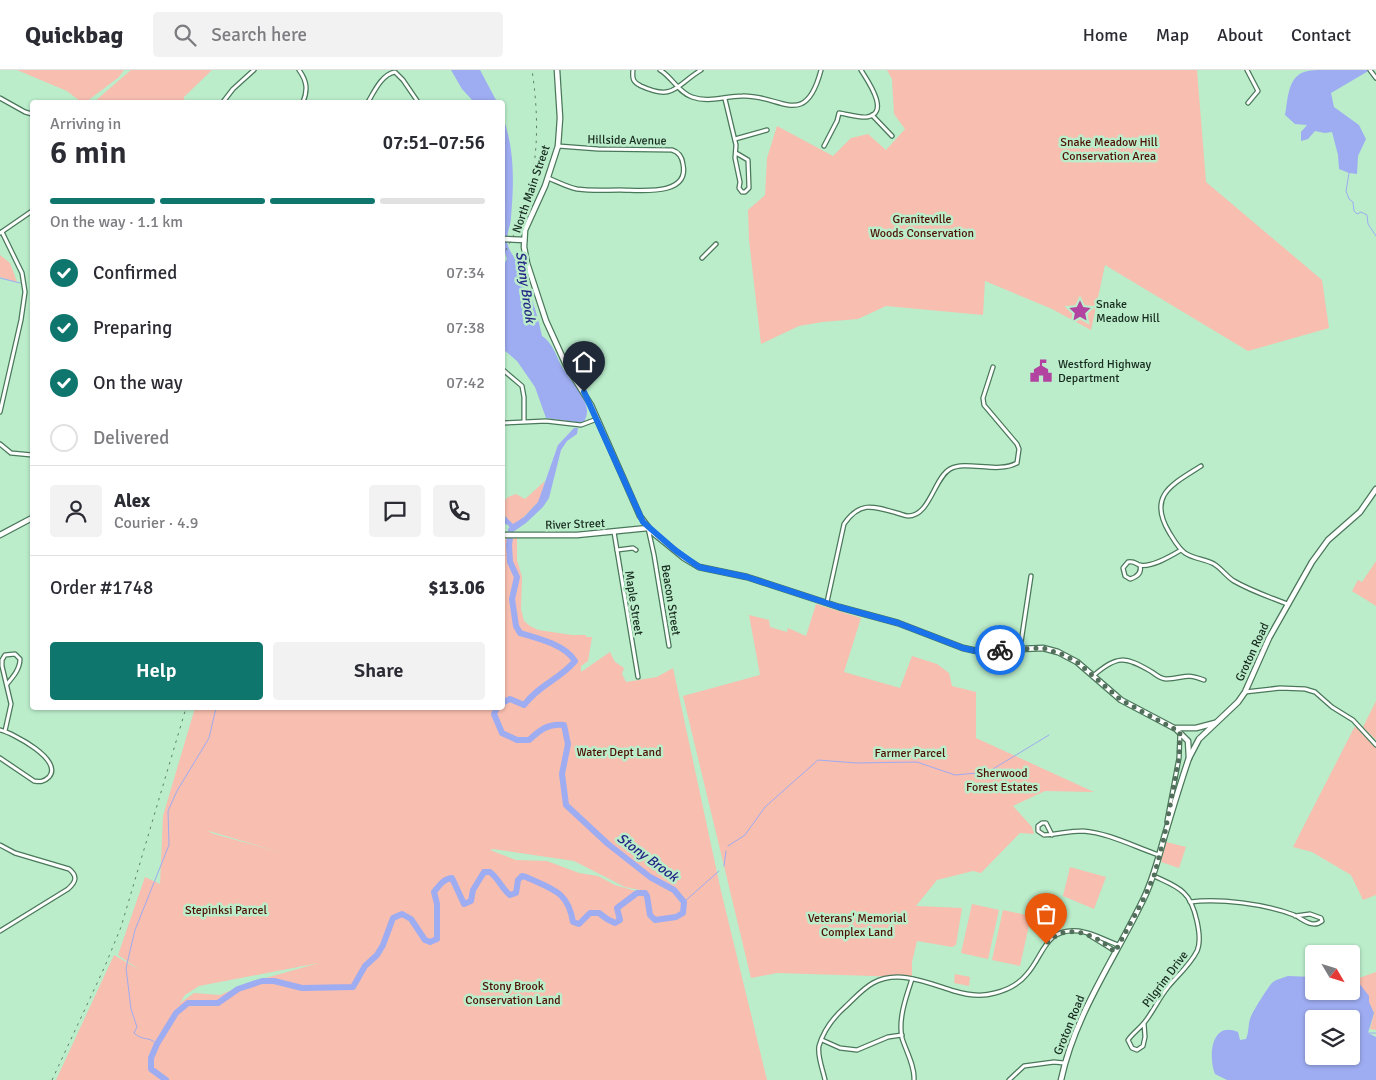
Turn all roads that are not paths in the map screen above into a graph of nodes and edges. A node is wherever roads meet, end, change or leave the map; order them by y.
1 (254, 70) edge
2 (299, 70) edge
3 (557, 70) edge
4 (633, 70) edge
5 (660, 70) edge
6 (702, 70) edge
7 (821, 70) edge
8 (862, 70) edge
9 (1247, 70) edge
10 (1370, 70) edge
11 (1376, 78) edge
12 (678, 88) junction
13 (0, 98) edge
14 (725, 99) junction
15 (225, 100) edge
16 (303, 100) edge
17 (369, 100) edge
18 (417, 100) edge
19 (1248, 103) dead end
20 (30, 113) edge
21 (872, 115) junction
22 (768, 130) dead end
23 (892, 136) dead end
24 (735, 139) junction
25 (558, 146) junction
26 (824, 146) dead end
27 (736, 153) junction
28 (548, 178) junction
29 (30, 212) edge
30 (1, 232) edge
31 (505, 238) edge
32 (524, 240) junction
33 (716, 244) dead end
34 (702, 258) dead end
35 (992, 367) dead end
36 (505, 372) edge
37 (0, 412) edge
38 (597, 419) junction
39 (524, 422) junction
40 (505, 423) edge
41 (0, 444) edge
42 (30, 455) edge
43 (1201, 466) dead end
44 (1376, 489) edge
45 (30, 519) edge
46 (648, 528) junction
47 (614, 532) junction
48 (0, 535) edge
49 (505, 535) edge
50 (617, 550) junction
51 (636, 550) dead end
52 (1181, 550) junction
53 (1140, 565) junction
54 (1031, 576) dead end
55 (827, 602) junction
56 (1287, 604) junction
57 (669, 646) dead end
58 (1020, 648) junction
59 (1093, 676) junction
60 (638, 677) dead end
61 (1204, 680) dead end
62 (7, 684) junction
63 (1245, 692) junction
64 (1216, 723) junction
65 (1174, 728) junction
66 (0, 730) edge
67 (5, 731) junction
68 (1180, 732) junction
69 (1376, 745) edge
70 (0, 758) edge
71 (1188, 758) junction
72 (1052, 834) junction
73 (1164, 838) junction
74 (0, 845) edge
75 (1159, 855) junction
76 (1154, 876) junction
77 (1190, 902) junction
78 (1295, 916) junction
79 (0, 931) edge
80 (1084, 932) junction
81 (1118, 945) junction
82 (1115, 952) junction
83 (912, 979) junction
84 (1144, 1023) junction
85 (902, 1035) junction
86 (822, 1040) junction
87 (1064, 1063) junction
88 (824, 1080) edge
89 (914, 1080) edge
90 (1009, 1080) edge
91 (1061, 1080) edge

1 - 15 street
2 - 16 street
3 - 25 main road, North Main Street
4 - 12 street
5 - 12 street
6 - 12 street
7 - 14 street
8 - 21 street
9 - 19 street
10 - 11 street
12 - 14 street
13 - 20 street
14 - 24 street
17 - 18 street
21 - 23 street
21 - 26 street
22 - 24 street
24 - 27 street
25 - 28 main road, North Main Street
25 - 28 street, Hillside Avenue
27 - 27 street
28 - 32 main road, North Main Street
29 - 30 street
30 - 37 street
31 - 32 main road
32 - 38 main road, North Main Street
33 - 34 street
35 - 55 street
36 - 39 street
38 - 39 street
38 - 46 main road, North Main Street
39 - 40 street
41 - 42 street
43 - 52 street
44 - 56 main road, Groton Road
45 - 48 main road
46 - 47 main road, River Street
46 - 55 main road
46 - 57 street, Beacon Street
47 - 49 main road, River Street
47 - 50 street, Maple Street
50 - 51 street
50 - 60 street, Maple Street
52 - 53 street
52 - 56 street
53 - 53 street
54 - 58 street
55 - 58 main road
56 - 63 main road, Groton Road
58 - 59 main road
59 - 61 street
59 - 65 main road
62 - 62 street
62 - 67 street
63 - 64 main road, Groton Road
63 - 69 street
64 - 65 main road
64 - 71 main road, Groton Road
65 - 68 main road
66 - 67 street
67 - 70 street
68 - 71 main road
68 - 73 street
71 - 73 main road, Groton Road
72 - 72 street
72 - 75 street
73 - 75 main road, Groton Road
74 - 79 street
75 - 76 main road, Groton Road
76 - 77 street
76 - 81 main road, Groton Road
77 - 78 street
77 - 84 street, Pilgrim Drive
78 - 78 street
80 - 81 street
80 - 82 street
80 - 83 street
81 - 82 main road, Groton Road
82 - 87 main road, Groton Road
83 - 85 street
83 - 86 street
84 - 84 street, Pilgrim Drive
85 - 86 street
85 - 89 street
86 - 88 street
87 - 90 street
87 - 91 main road, Groton Road

